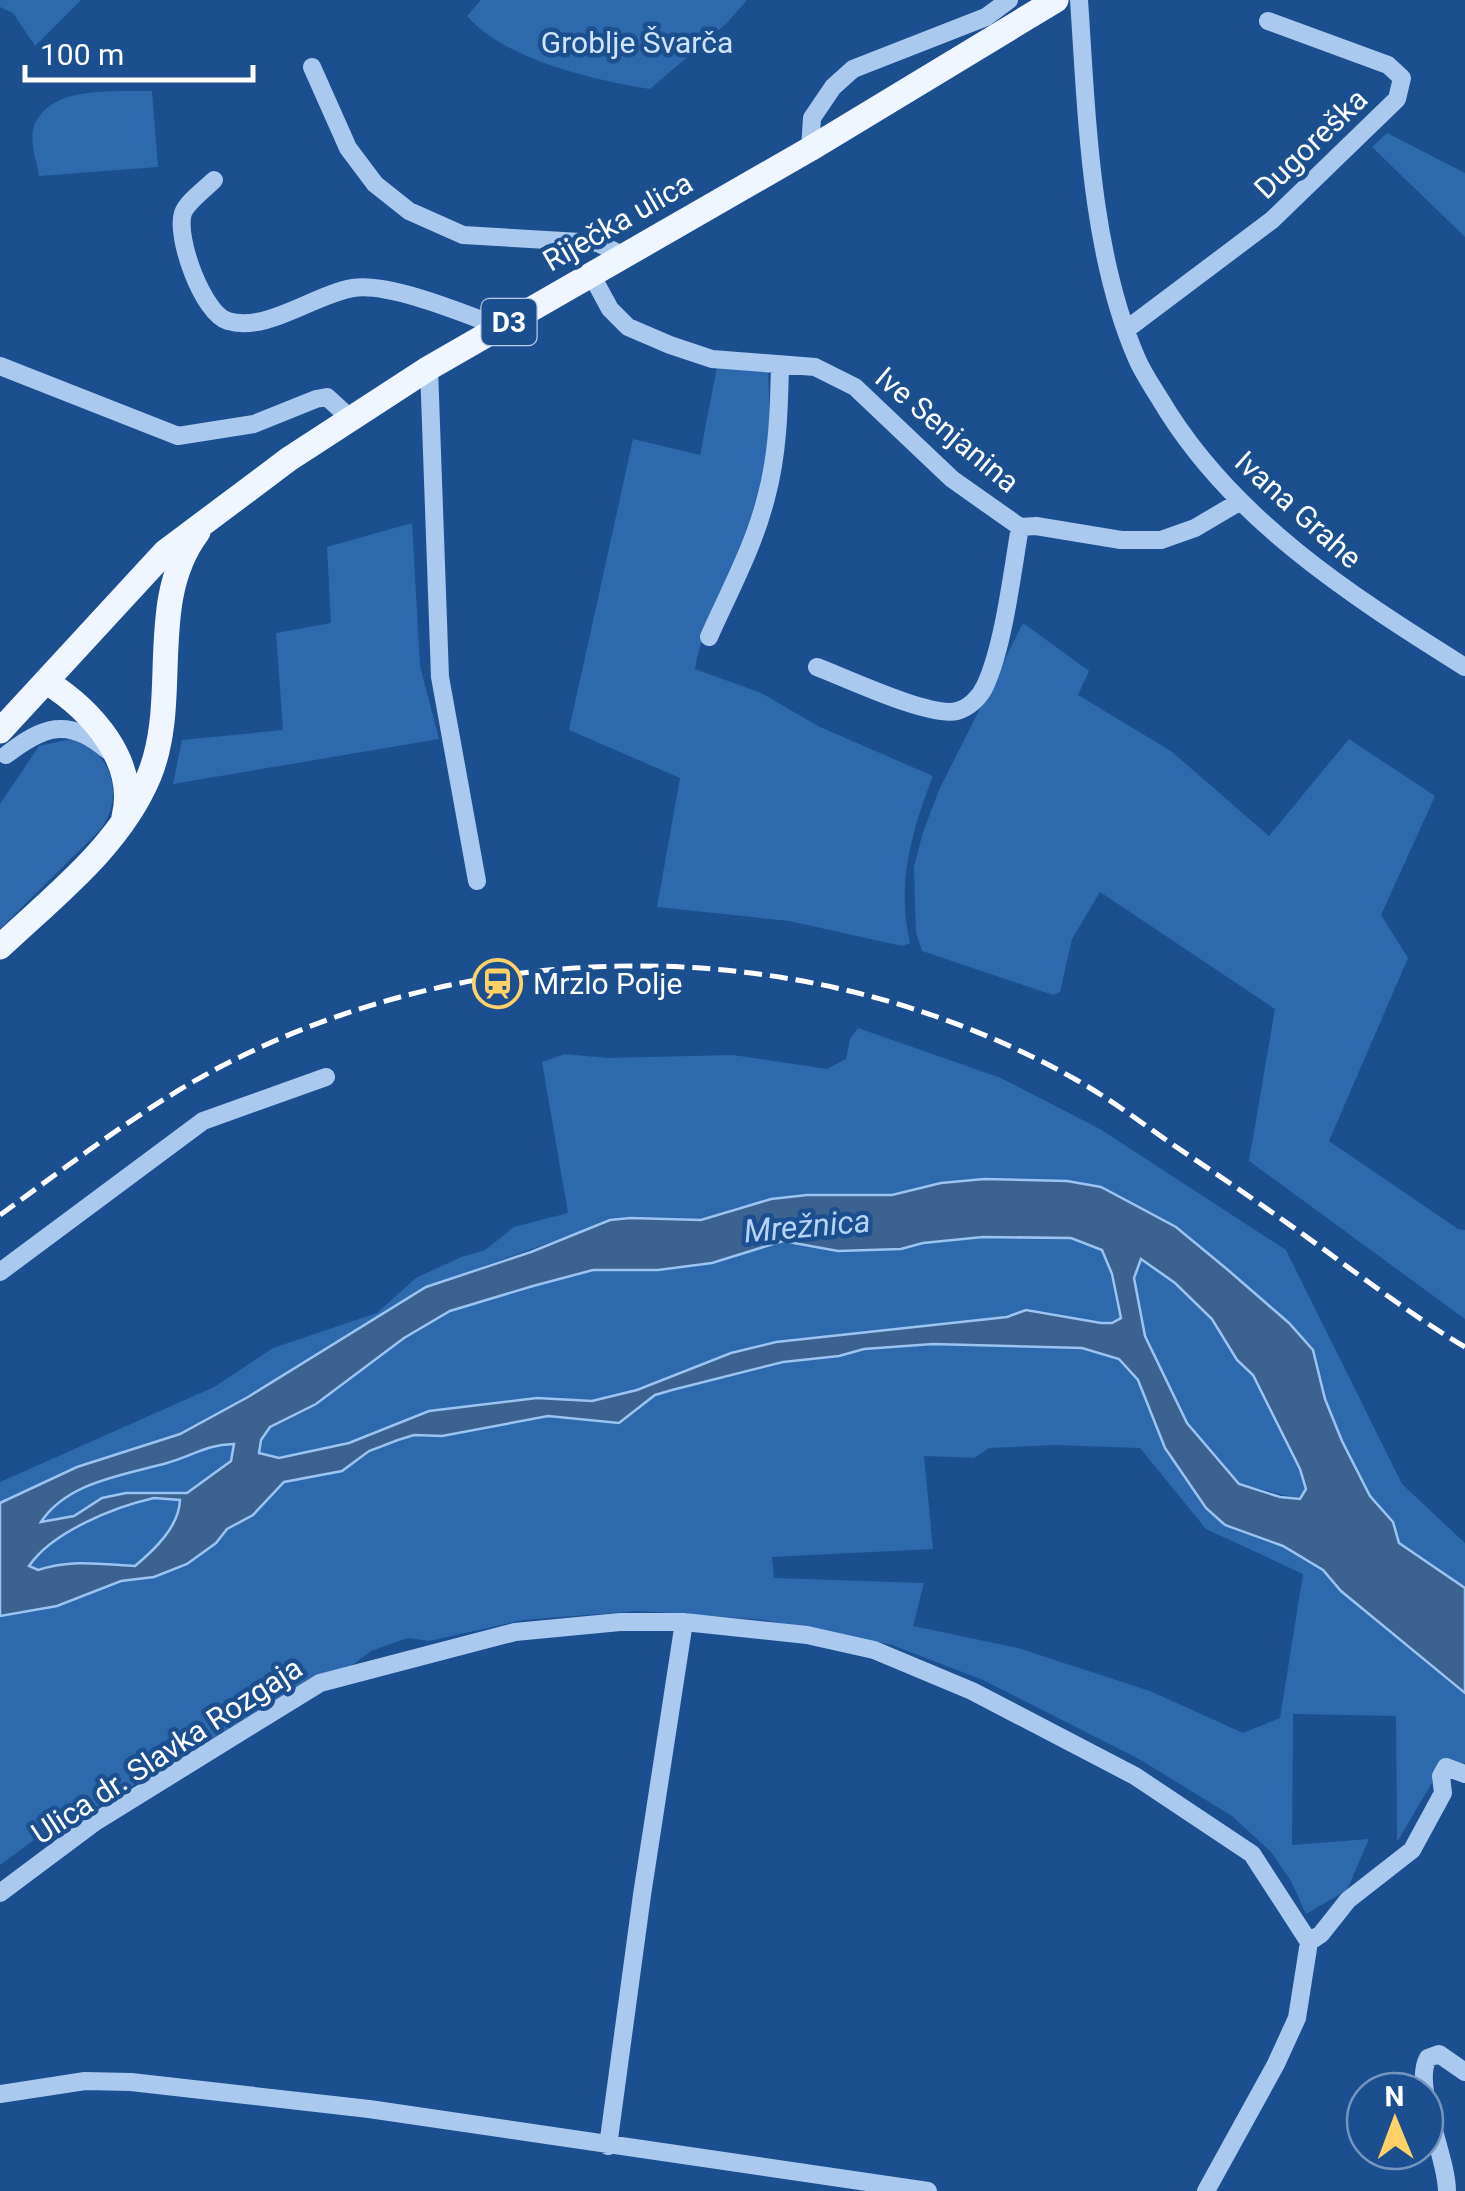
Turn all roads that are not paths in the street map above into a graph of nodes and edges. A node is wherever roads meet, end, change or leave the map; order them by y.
1 (1008, 0) edge
2 (1056, 0) edge
3 (1078, 0) edge
4 (1268, 21) dead end
5 (312, 66) dead end
6 (810, 149) junction
7 (214, 180) dead end
8 (624, 256) junction
9 (591, 274) junction
10 (500, 327) junction
11 (1127, 329) junction
12 (780, 365) junction
13 (0, 366) edge
14 (430, 368) junction
15 (350, 418) junction
16 (1239, 502) junction
17 (218, 510) junction
18 (1020, 527) junction
19 (709, 636) dead end
20 (818, 667) dead end
21 (1465, 668) edge
22 (47, 682) junction
23 (2, 751) edge
24 (117, 759) junction
25 (122, 826) junction
26 (477, 881) dead end
27 (0, 947) edge
28 (326, 1077) dead end
29 (0, 1272) edge
30 (684, 1622) junction
31 (1465, 1774) edge
32 (0, 1893) edge
33 (1309, 1942) junction
34 (1465, 2072) edge
35 (0, 2094) edge
36 (608, 2146) junction
37 (928, 2191) edge
38 (1206, 2191) edge
39 (1446, 2191) edge

1 - 6 street
2 - 6 main road, Riječka ulica / D3
3 - 11 street, Ivana Grahe
4 - 11 street, Dugoreška
5 - 8 street
6 - 8 main road, Riječka ulica / D3
7 - 10 street
8 - 9 main road, Riječka ulica / D3
9 - 10 main road, Riječka ulica / D3
9 - 12 street, Ive Senjanina
10 - 14 main road, Riječka ulica / D3
11 - 16 street, Ivana Grahe
12 - 18 street, Ive Senjanina
12 - 19 street
13 - 15 street
14 - 15 main road, Riječka ulica / D3
14 - 26 street
15 - 17 main road, Riječka ulica / D3
16 - 18 street, Ive Senjanina
16 - 21 street, Ivana Grahe
17 - 22 main road, Riječka ulica / D3
17 - 25 main road, Riječka ulica / D3
18 - 20 street, Ive Senjanina
22 - 23 main road, Riječka ulica / D3
22 - 24 main road
23 - 24 street
24 - 25 main road
25 - 27 main road, Riječka ulica / D3
28 - 29 street
30 - 32 street, Ulica dr. Slavka Rozgaja
30 - 33 street, Ulica dr. Slavka Rozgaja
30 - 36 street
31 - 33 street
33 - 38 street
34 - 39 street
35 - 36 street
36 - 37 street

